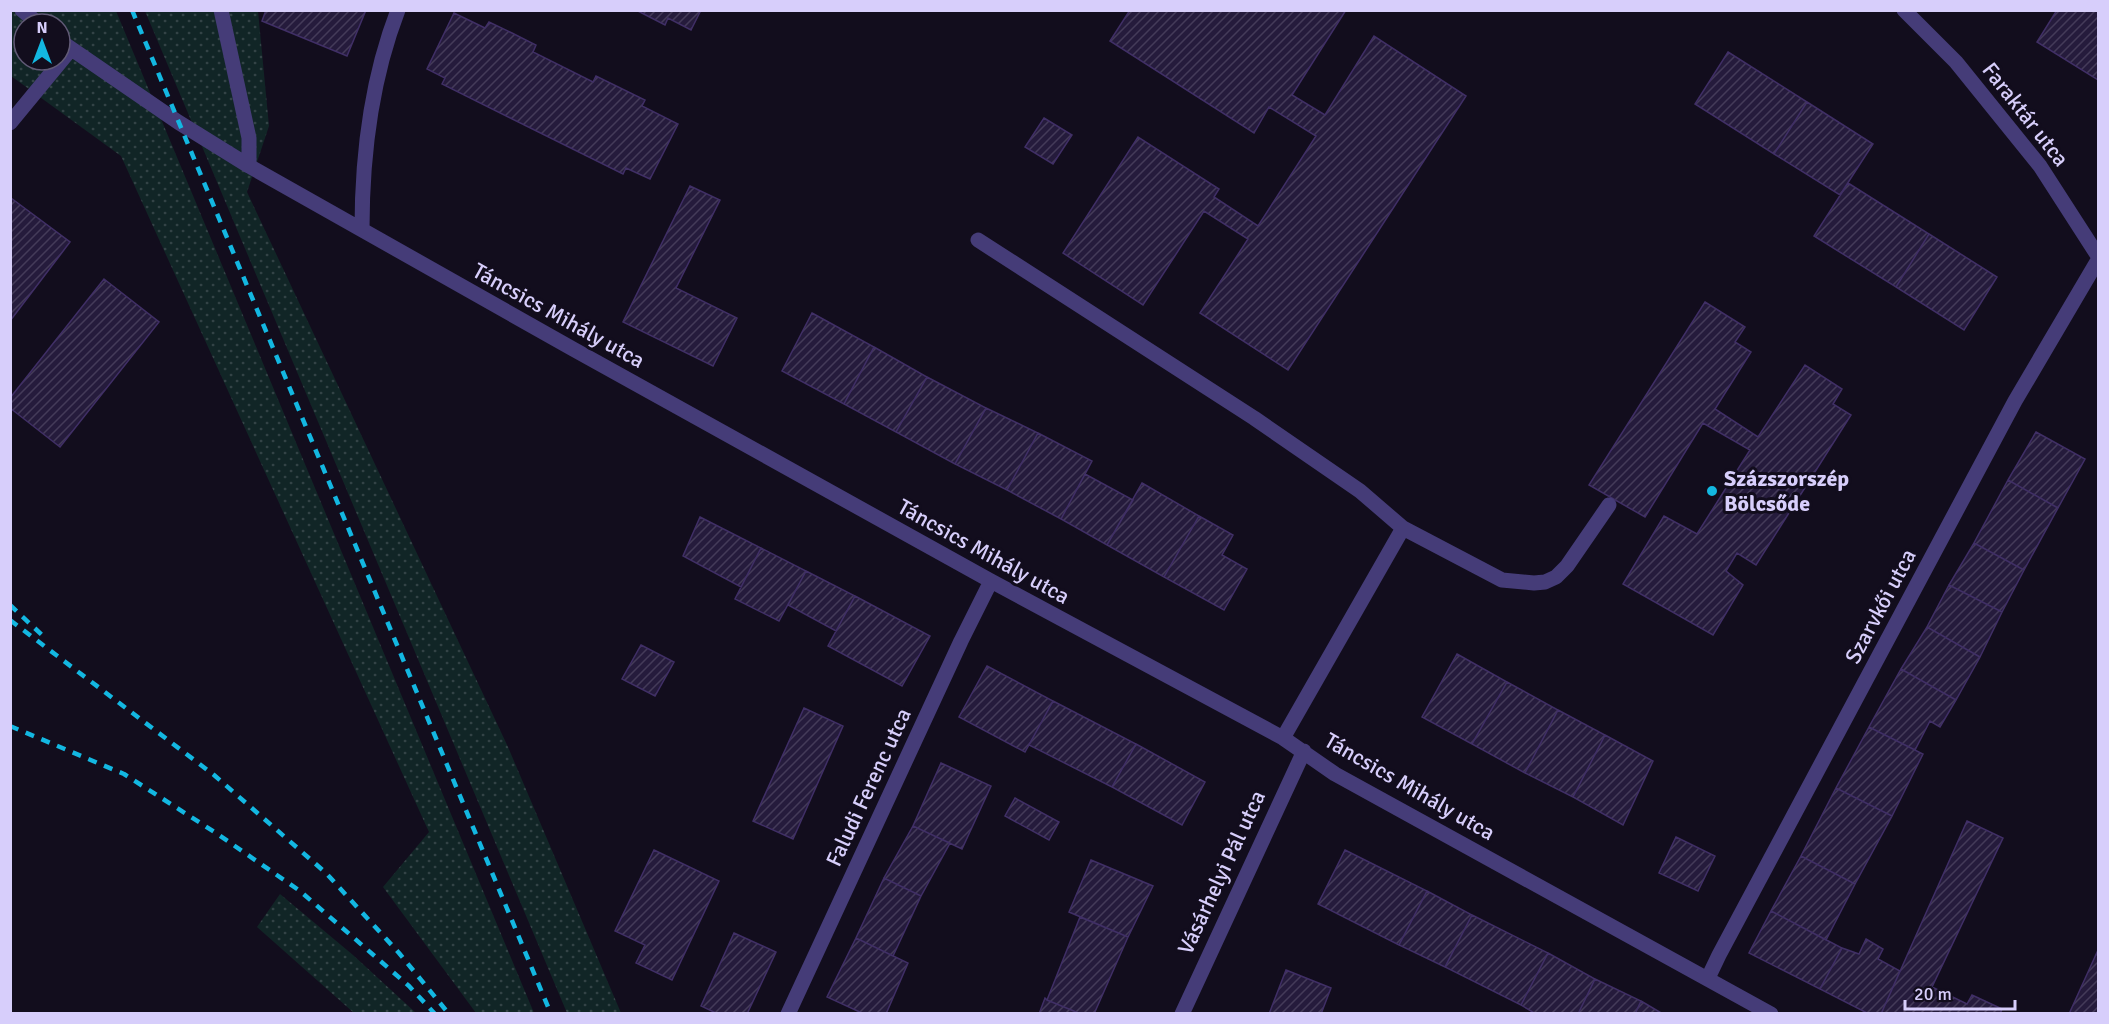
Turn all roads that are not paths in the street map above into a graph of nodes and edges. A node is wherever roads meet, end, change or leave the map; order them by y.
1 (221, 10) edge
2 (398, 10) edge
3 (1904, 10) edge
4 (72, 50) edge
5 (46, 72) edge
6 (10, 123) edge
7 (249, 166) junction
8 (362, 230) junction
9 (978, 240) dead end
10 (2098, 258) edge
11 (1609, 505) dead end
12 (1403, 528) junction
13 (991, 581) junction
14 (1283, 738) junction
15 (1304, 751) junction
16 (1708, 978) junction
17 (788, 1014) edge
18 (1182, 1014) edge
19 (1771, 1014) edge

1 - 7 street
2 - 8 street
3 - 10 street, Faraktár utca
4 - 7 street, Táncsics Mihály utca
5 - 6 street
7 - 8 street, Táncsics Mihály utca
8 - 13 street, Táncsics Mihály utca
9 - 12 street
10 - 16 street, Szarvkői utca
11 - 12 street
12 - 14 street
13 - 14 street, Táncsics Mihály utca
13 - 17 street, Faludi Ferenc utca
14 - 15 street, Táncsics Mihály utca
15 - 16 street, Táncsics Mihály utca
15 - 18 street, Vásárhelyi Pál utca
16 - 19 street, Táncsics Mihály utca

